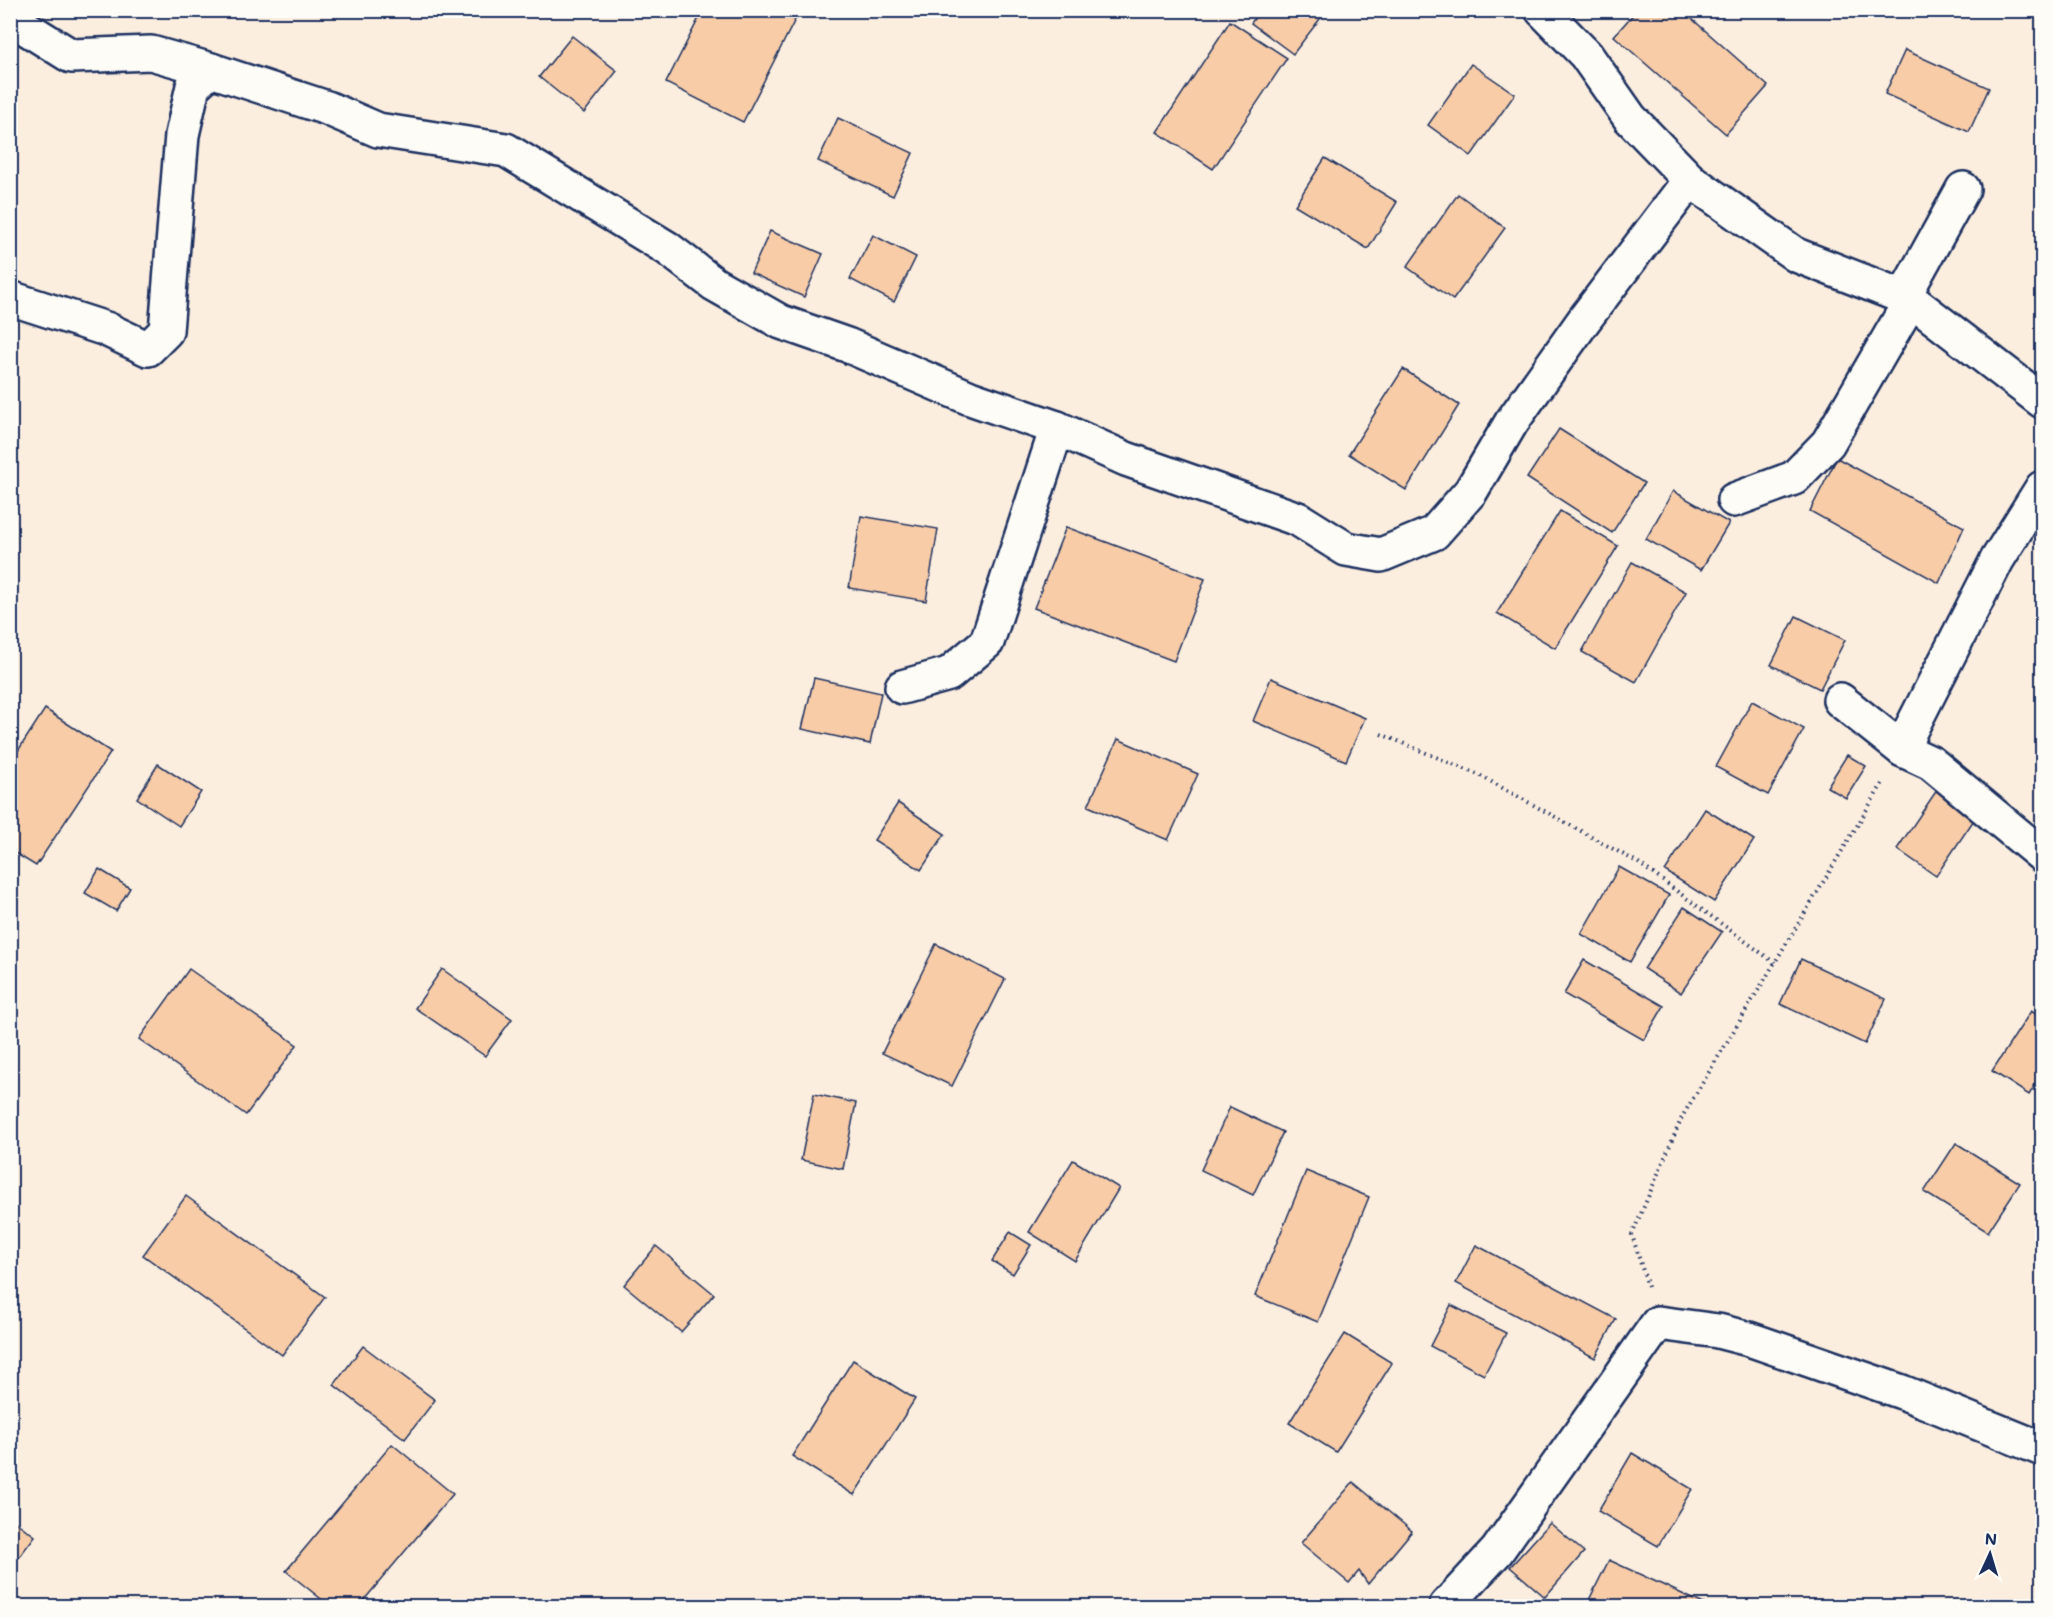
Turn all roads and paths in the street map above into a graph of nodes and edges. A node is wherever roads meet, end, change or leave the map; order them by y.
1 (1542, 10) edge
2 (10, 18) edge
3 (211, 70) junction
4 (1690, 180) junction
5 (1963, 189) dead end
6 (10, 297) edge
7 (1908, 298) junction
8 (2043, 401) edge
9 (1057, 428) junction
10 (2043, 488) edge
11 (1734, 500) dead end
12 (902, 687) dead end
13 (1840, 700) dead end
14 (1381, 734) dead end
15 (1903, 750) junction
16 (2043, 855) edge
17 (1775, 963) junction
18 (1658, 1323) junction
19 (2043, 1449) edge
20 (1446, 1606) edge

1 - 4 street
2 - 3 street
3 - 6 street
3 - 9 street
4 - 7 street
4 - 9 street
5 - 7 street
7 - 8 street
7 - 11 street
9 - 12 street
10 - 15 street
13 - 15 street
14 - 17 path
15 - 16 street
15 - 17 path
17 - 18 path
18 - 19 street
18 - 20 street

